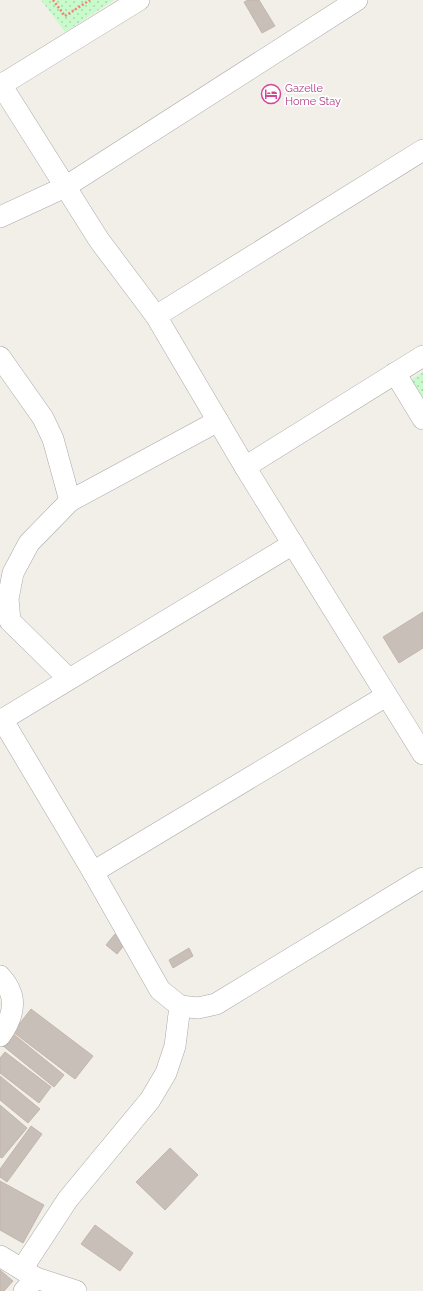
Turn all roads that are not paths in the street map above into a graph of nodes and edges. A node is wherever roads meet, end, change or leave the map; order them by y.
1 (139, 0) edge
2 (344, 4) edge
3 (1, 84) edge
4 (423, 150) edge
5 (65, 187) junction
6 (0, 217) edge
7 (156, 316) junction
8 (423, 356) edge
9 (0, 357) edge
10 (395, 373) junction
11 (423, 419) edge
12 (218, 421) junction
13 (245, 467) junction
14 (70, 501) junction
15 (293, 544) junction
16 (5, 617) edge
17 (69, 679) junction
18 (386, 696) junction
19 (1, 720) edge
20 (423, 754) edge
21 (93, 872) junction
22 (423, 878) edge
23 (0, 976) edge
24 (180, 1006) junction
25 (0, 1036) edge
26 (0, 1256) edge
27 (27, 1279) edge
28 (76, 1291) edge

1 - 3 street
2 - 5 street
3 - 5 street
4 - 7 street
5 - 6 street
5 - 7 street
7 - 12 street
8 - 10 street
9 - 14 street
10 - 11 street
10 - 13 street
12 - 13 street
12 - 14 street
13 - 15 street
14 - 16 street
15 - 17 street
15 - 18 street
16 - 17 street
17 - 19 street
18 - 20 street
18 - 21 street
19 - 21 street
21 - 24 street
22 - 24 street
23 - 25 street
24 - 27 street
26 - 27 street
27 - 28 street

